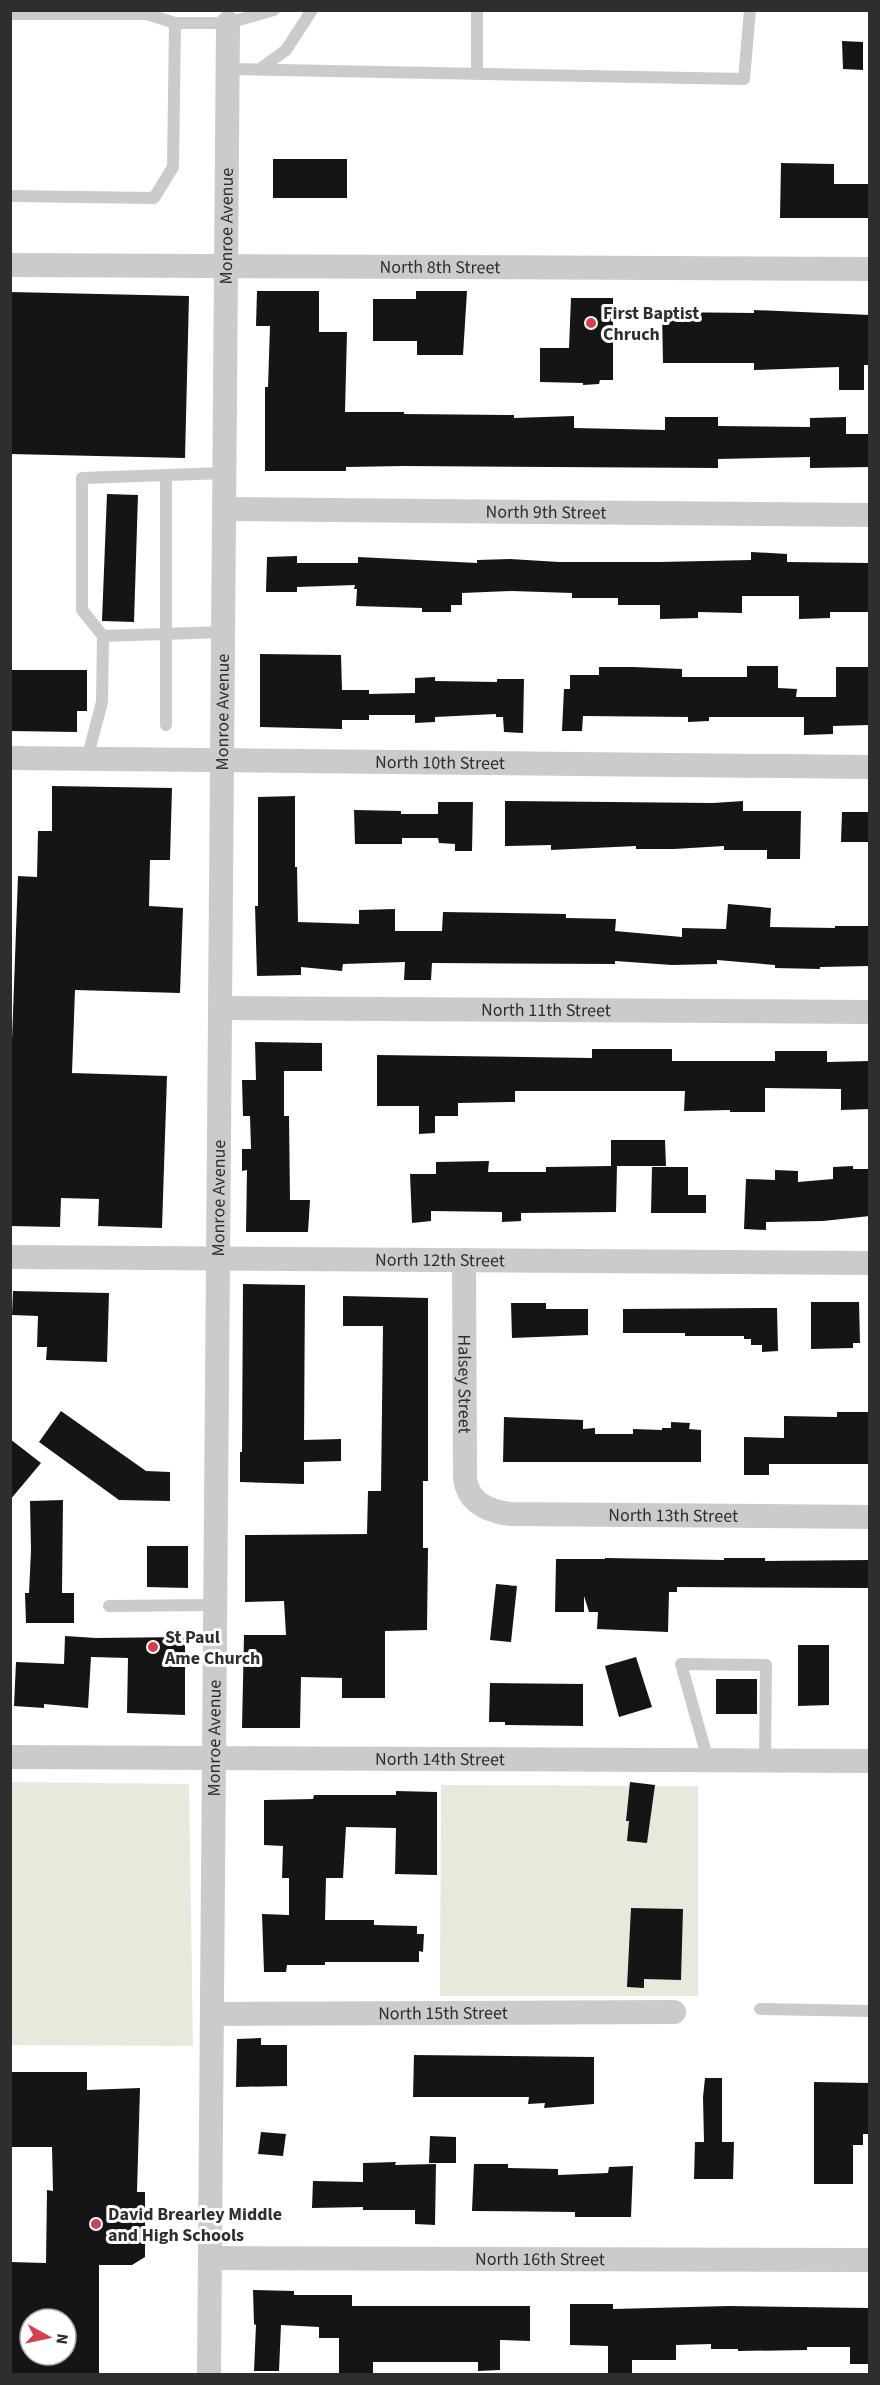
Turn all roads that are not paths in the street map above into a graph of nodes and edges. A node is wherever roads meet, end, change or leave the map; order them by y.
1 (274, 10) edge
2 (312, 10) edge
3 (477, 10) edge
4 (750, 10) edge
5 (10, 14) edge
6 (175, 23) junction
7 (228, 23) junction
8 (228, 69) junction
9 (260, 69) junction
10 (477, 72) junction
11 (10, 196) edge
12 (10, 265) edge
13 (226, 265) junction
14 (870, 269) edge
15 (225, 473) junction
16 (166, 475) junction
17 (224, 509) junction
18 (870, 515) edge
19 (223, 632) junction
20 (166, 634) junction
21 (103, 636) junction
22 (166, 725) dead end
23 (10, 758) edge
24 (87, 759) junction
25 (222, 760) junction
26 (870, 767) edge
27 (220, 1008) junction
28 (870, 1012) edge
29 (10, 1257) edge
30 (218, 1258) junction
31 (464, 1260) junction
32 (870, 1263) edge
33 (478, 1503) joint
34 (870, 1517) edge
35 (215, 1605) junction
36 (109, 1606) dead end
37 (10, 1757) edge
38 (214, 1757) junction
39 (708, 1760) junction
40 (765, 1760) junction
41 (870, 1761) edge
42 (760, 2009) dead end
43 (870, 2011) edge
44 (674, 2012) dead end
45 (212, 2014) junction
46 (210, 2258) junction
47 (870, 2260) edge
48 (209, 2374) edge

1 - 7 lane
2 - 9 lane
3 - 10 lane
4 - 10 lane
5 - 6 lane
6 - 7 lane
6 - 11 lane
7 - 8 street, Monroe Avenue
8 - 9 lane
8 - 13 street, Monroe Avenue
9 - 10 lane
12 - 13 street, North 8th Street
13 - 14 street, North 8th Street
13 - 15 street, Monroe Avenue
15 - 16 lane
15 - 17 street, Monroe Avenue
16 - 20 lane
16 - 21 lane
17 - 18 street, North 9th Street
17 - 19 street, Monroe Avenue
19 - 20 lane
19 - 25 street, Monroe Avenue
20 - 21 lane
20 - 22 lane
21 - 24 lane
23 - 24 street, North 10th Street
24 - 25 street, North 10th Street
25 - 26 street, North 10th Street
25 - 27 street, Monroe Avenue
27 - 28 street, North 11th Street
27 - 30 street, Monroe Avenue
29 - 30 street, North 12th Street
30 - 31 street, North 12th Street
30 - 35 street, Monroe Avenue
31 - 32 street, North 12th Street
31 - 33 street, Halsey Street
33 - 34 street, North 13th Street
35 - 36 lane
35 - 38 street, Monroe Avenue
37 - 38 street, North 14th Street
38 - 39 street, North 14th Street
38 - 45 street, Monroe Avenue
39 - 40 street, North 14th Street
39 - 40 lane
40 - 41 street, North 14th Street
42 - 43 lane
44 - 45 street, North 15th Street
45 - 46 street, Monroe Avenue
46 - 47 street, North 16th Street
46 - 48 street, Monroe Avenue

